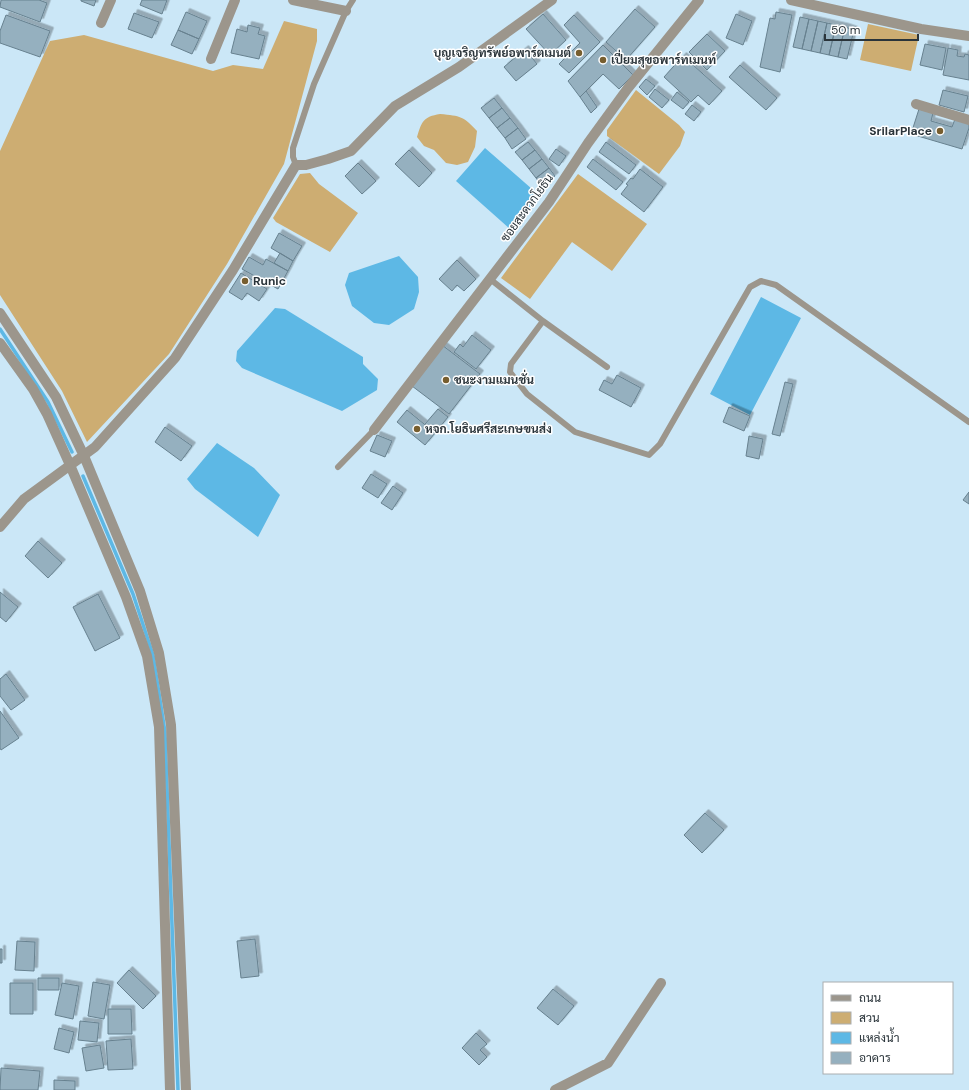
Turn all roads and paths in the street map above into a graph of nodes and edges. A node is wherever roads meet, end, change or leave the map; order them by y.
1 (111, 0) edge
2 (235, 0) edge
3 (293, 0) edge
4 (353, 0) edge
5 (552, 0) edge
6 (698, 0) edge
7 (792, 0) edge
8 (346, 11) junction
9 (101, 23) dead end
10 (969, 36) edge
11 (211, 60) dead end
12 (916, 104) dead end
13 (969, 120) edge
14 (296, 165) junction
15 (490, 279) junction
16 (0, 313) edge
17 (543, 321) junction
18 (0, 343) edge
19 (607, 367) dead end
20 (969, 422) edge
21 (374, 430) joint
22 (84, 456) junction
23 (70, 465) junction
24 (338, 467) dead end
25 (0, 527) edge
26 (661, 983) dead end
27 (170, 1090) edge
28 (186, 1090) edge
29 (555, 1090) edge

1 - 9 street
2 - 11 street
3 - 8 street
4 - 8 lane
5 - 14 street
6 - 15 street, ซอยสะดวกโยธิน
7 - 10 street
8 - 14 lane
12 - 13 street
14 - 22 street
15 - 17 lane
15 - 21 street, ซอยสะดวกโยธิน
16 - 22 street
17 - 19 lane
17 - 20 lane
18 - 23 street
21 - 24 lane
22 - 23 street
22 - 28 street
23 - 25 street
23 - 27 street
26 - 29 street

